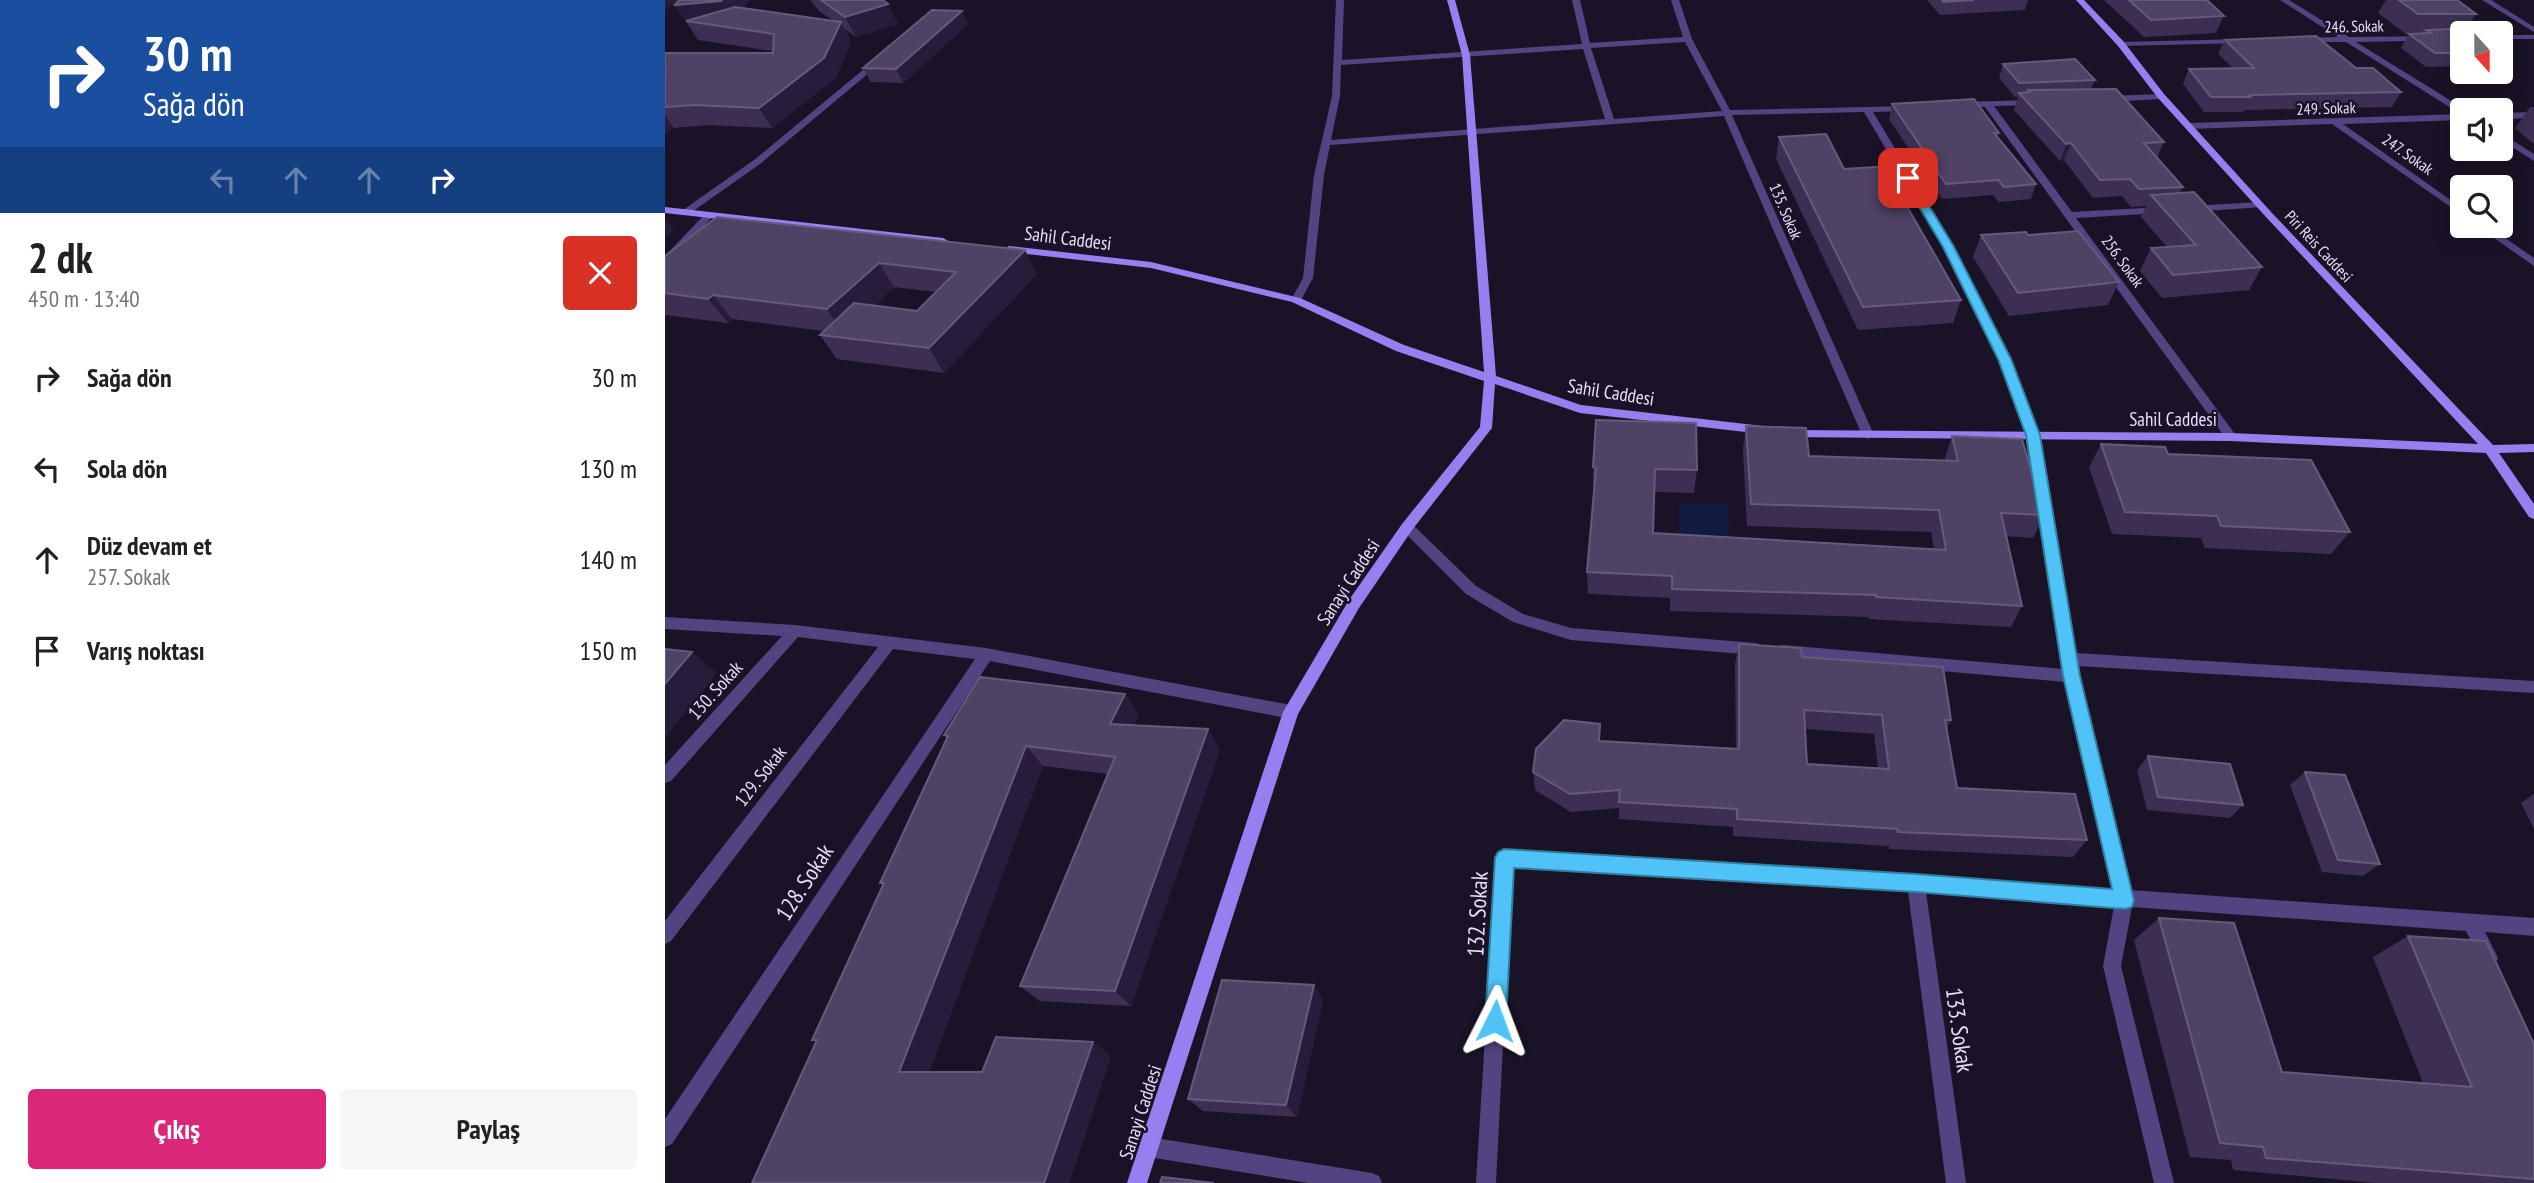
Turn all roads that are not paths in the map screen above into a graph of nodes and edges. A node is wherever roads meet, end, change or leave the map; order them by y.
1 (1340, 0) edge
2 (1451, 0) edge
3 (1576, 0) edge
4 (1675, 0) edge
5 (2080, 0) edge
6 (2284, 0) edge
7 (2486, 0) edge
8 (2534, 30) edge
9 (2513, 37) edge
10 (2534, 37) edge
11 (2450, 38) edge
12 (1689, 39) junction
13 (2346, 40) junction
14 (2254, 41) edge
15 (2293, 41) edge
16 (2121, 44) junction
17 (1587, 47) junction
18 (889, 52) edge
19 (1466, 55) junction
20 (1338, 63) junction
21 (2161, 96) junction
22 (2095, 99) edge
23 (2041, 102) edge
24 (1988, 104) junction
25 (2450, 104) edge
26 (1950, 106) edge
27 (1913, 107) edge
28 (1867, 109) junction
29 (1727, 113) junction
30 (2534, 115) edge
31 (2513, 116) edge
32 (2450, 117) edge
33 (1610, 121) junction
34 (2335, 122) junction
35 (2190, 126) junction
36 (1472, 130) junction
37 (1326, 143) junction
38 (2513, 144) edge
39 (2534, 158) edge
40 (2450, 203) edge
41 (2260, 205) junction
42 (665, 209) edge
43 (686, 212) junction
44 (2070, 215) junction
45 (708, 216) junction
46 (2499, 238) edge
47 (952, 242) edge
48 (991, 247) edge
49 (665, 262) edge
50 (2534, 263) edge
51 (1296, 300) junction
52 (1490, 380) junction
53 (1868, 435) junction
54 (2033, 435) junction
55 (2231, 437) junction
56 (2534, 448) edge
57 (2490, 449) junction
58 (2534, 514) edge
59 (1408, 527) junction
60 (665, 623) edge
61 (795, 631) junction
62 (889, 643) junction
63 (986, 654) junction
64 (2071, 667) junction
65 (2534, 687) edge
66 (1291, 712) junction
67 (665, 776) edge
68 (1916, 883) junction
69 (2125, 900) junction
70 (2471, 923) junction
71 (2534, 927) edge
72 (665, 935) edge
73 (2494, 969) edge
74 (665, 1138) edge
75 (1149, 1147) junction
76 (1137, 1183) edge
77 (1372, 1183) edge
78 (1486, 1183) edge
79 (1956, 1183) edge
80 (2164, 1183) edge

1 - 20 street
2 - 19 street, Sanayi Caddesi
3 - 17 street
4 - 12 street, 135. Sokak
5 - 16 street, Piri Reis Caddesi
6 - 13 street
7 - 8 street
9 - 10 street
11 - 13 street, 246. Sokak
12 - 17 street
12 - 29 street, 135. Sokak
13 - 15 street, 246. Sokak
13 - 25 street
14 - 16 street
16 - 21 street, Piri Reis Caddesi
17 - 19 street
17 - 33 street
18 - 43 street
19 - 20 street
19 - 36 street, Sanayi Caddesi
20 - 37 street
21 - 22 street
21 - 35 street, Piri Reis Caddesi
23 - 24 street
24 - 26 street
24 - 44 street, 256. Sokak
27 - 28 street
28 - 29 street
28 - 54 street
29 - 33 street
29 - 53 street, 135. Sokak
30 - 31 street
32 - 34 street, 249. Sokak
33 - 36 street
34 - 35 street, 249. Sokak
34 - 40 street, 247. Sokak
35 - 41 street, Piri Reis Caddesi
36 - 37 street
36 - 52 street, Sanayi Caddesi
37 - 51 street
38 - 39 street
41 - 44 street
41 - 57 street, Piri Reis Caddesi
42 - 43 street
43 - 45 street
44 - 55 street, 256. Sokak
45 - 47 street
45 - 49 street
46 - 50 street
48 - 51 street, Sahil Caddesi
51 - 52 street, Sahil Caddesi
52 - 53 street, Sahil Caddesi
52 - 59 street, Sanayi Caddesi
53 - 54 street, Sahil Caddesi
54 - 55 street, Sahil Caddesi
54 - 64 street
55 - 57 street, Sahil Caddesi
56 - 57 street, Sahil Caddesi
57 - 58 street, Piri Reis Caddesi
59 - 64 street
59 - 66 street, Sanayi Caddesi
60 - 61 street
61 - 62 street
61 - 67 street, 130. Sokak
62 - 63 street
62 - 72 street, 129. Sokak
63 - 66 street
63 - 74 street, 128. Sokak
64 - 65 street
64 - 69 street
66 - 75 street, Sanayi Caddesi
68 - 69 street
68 - 78 street, 132. Sokak
68 - 79 street, 133. Sokak
69 - 70 street
69 - 80 street
70 - 71 street
70 - 73 street
75 - 76 street, Sanayi Caddesi
75 - 77 street

